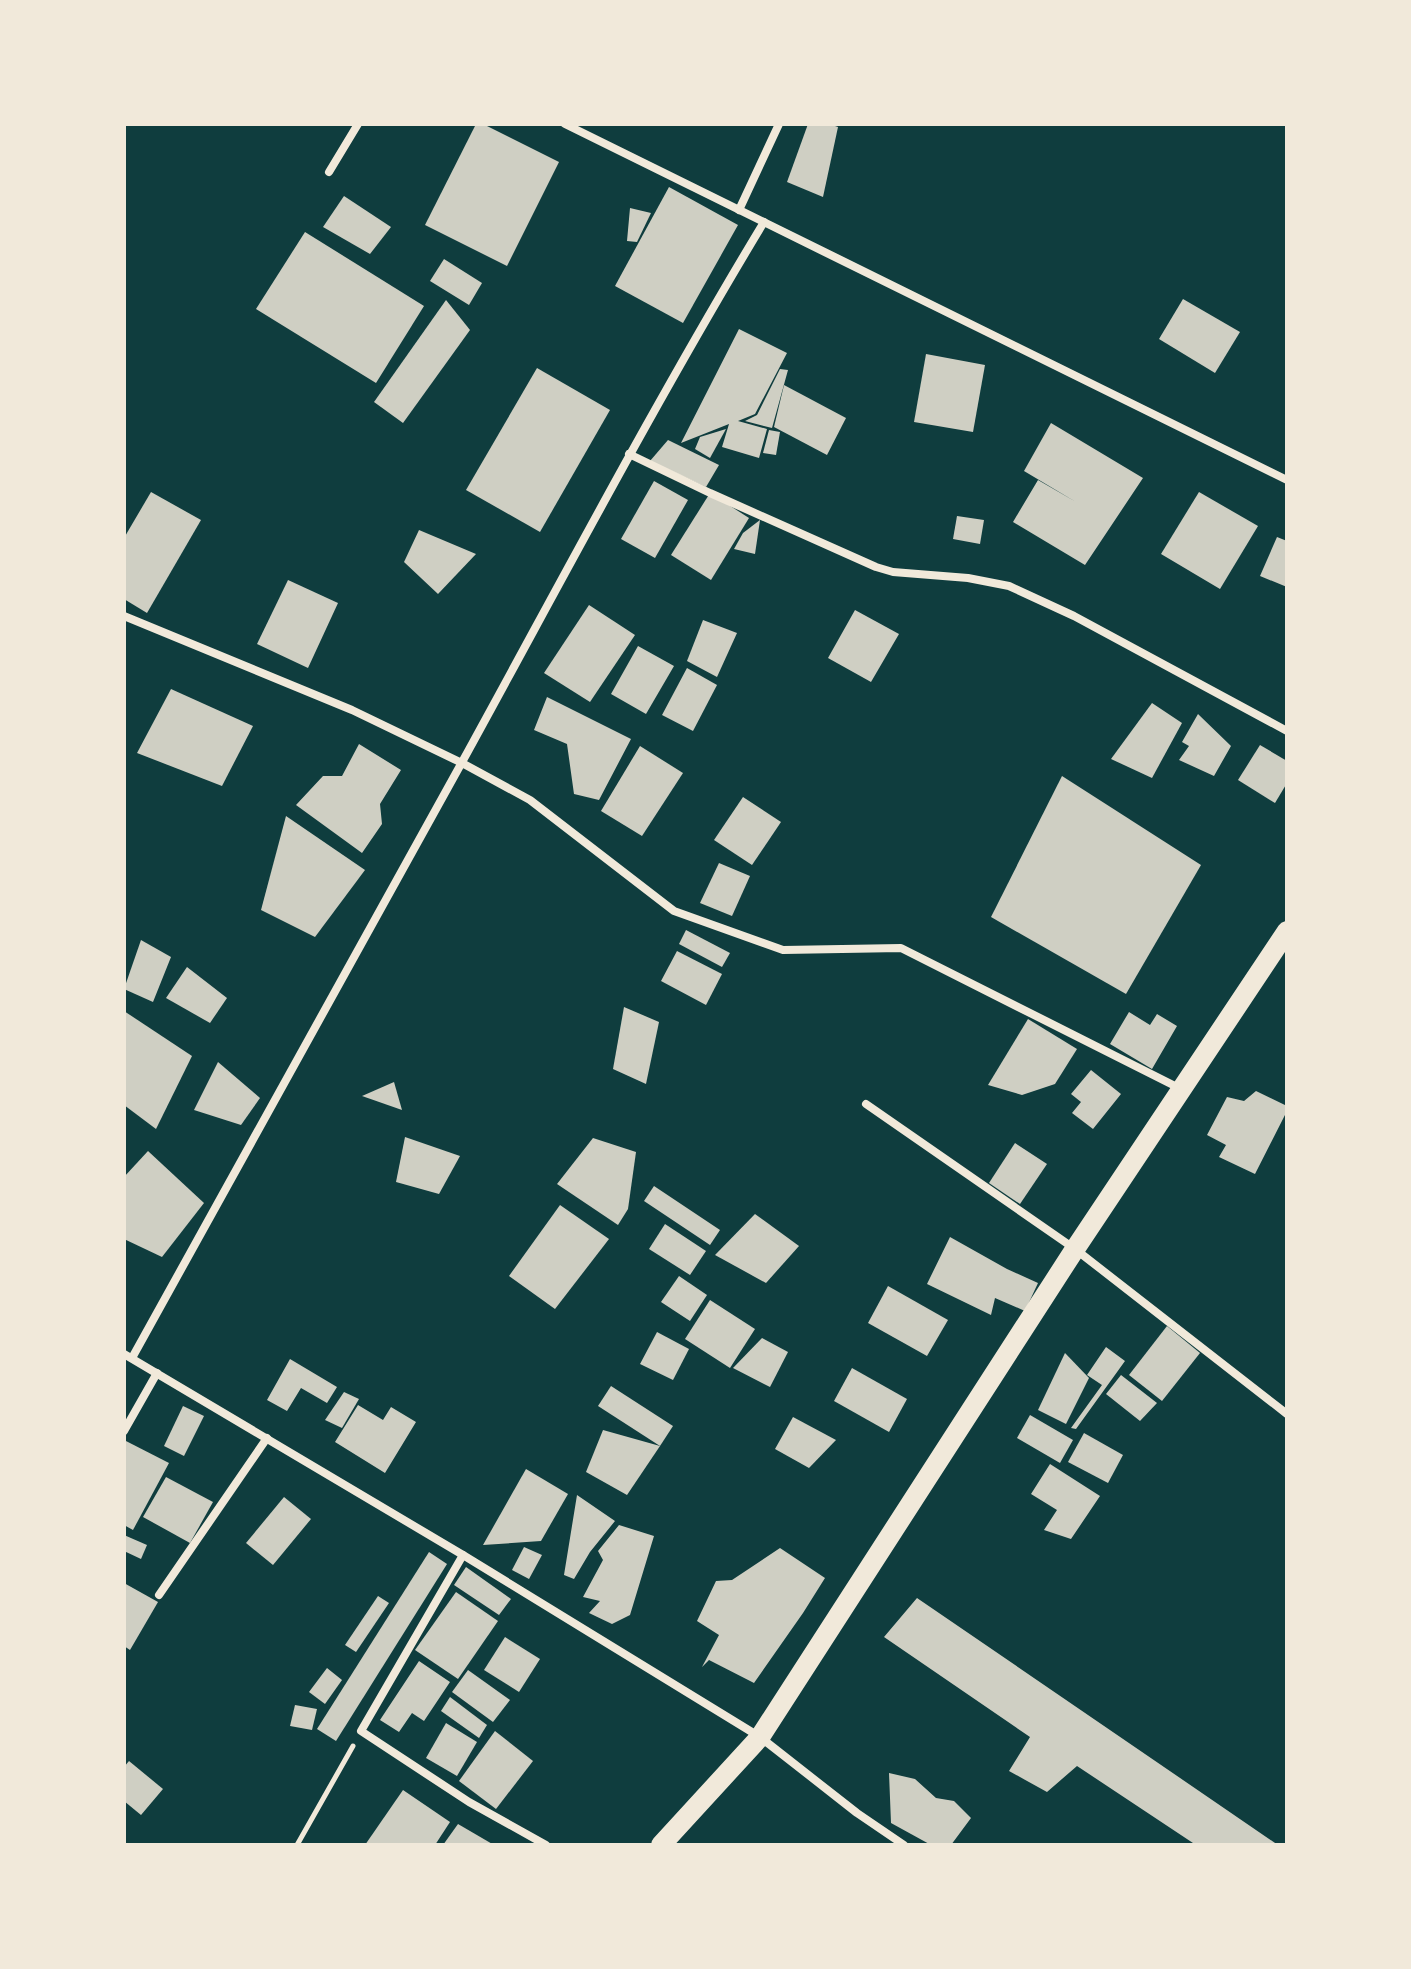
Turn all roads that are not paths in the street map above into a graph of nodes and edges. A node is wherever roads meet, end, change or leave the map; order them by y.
1 (358, 124) edge
2 (565, 124) edge
3 (779, 124) edge
4 (329, 172) dead end
5 (739, 210) junction
6 (764, 222) junction
7 (629, 454) junction
8 (1287, 480) edge
9 (124, 616) edge
10 (1287, 731) edge
11 (462, 763) junction
12 (1287, 931) edge
13 (1182, 1090) junction
14 (866, 1104) dead end
15 (1075, 1249) junction
16 (128, 1356) edge
17 (157, 1373) junction
18 (1287, 1414) edge
19 (124, 1431) edge
20 (267, 1438) junction
21 (463, 1555) junction
22 (159, 1595) dead end
23 (760, 1737) junction
24 (546, 1845) edge
25 (661, 1845) edge
26 (904, 1845) edge

1 - 4 street
2 - 5 street
3 - 5 street
5 - 6 street
6 - 7 street
6 - 8 street
7 - 10 street
7 - 11 street
9 - 11 street
11 - 13 street
11 - 16 street
12 - 13 main road
13 - 15 main road
14 - 15 street
15 - 18 street
15 - 23 main road
16 - 17 street
17 - 19 street
17 - 20 street
20 - 21 street
20 - 22 street
21 - 23 street
21 - 24 street
23 - 25 main road
23 - 26 street

